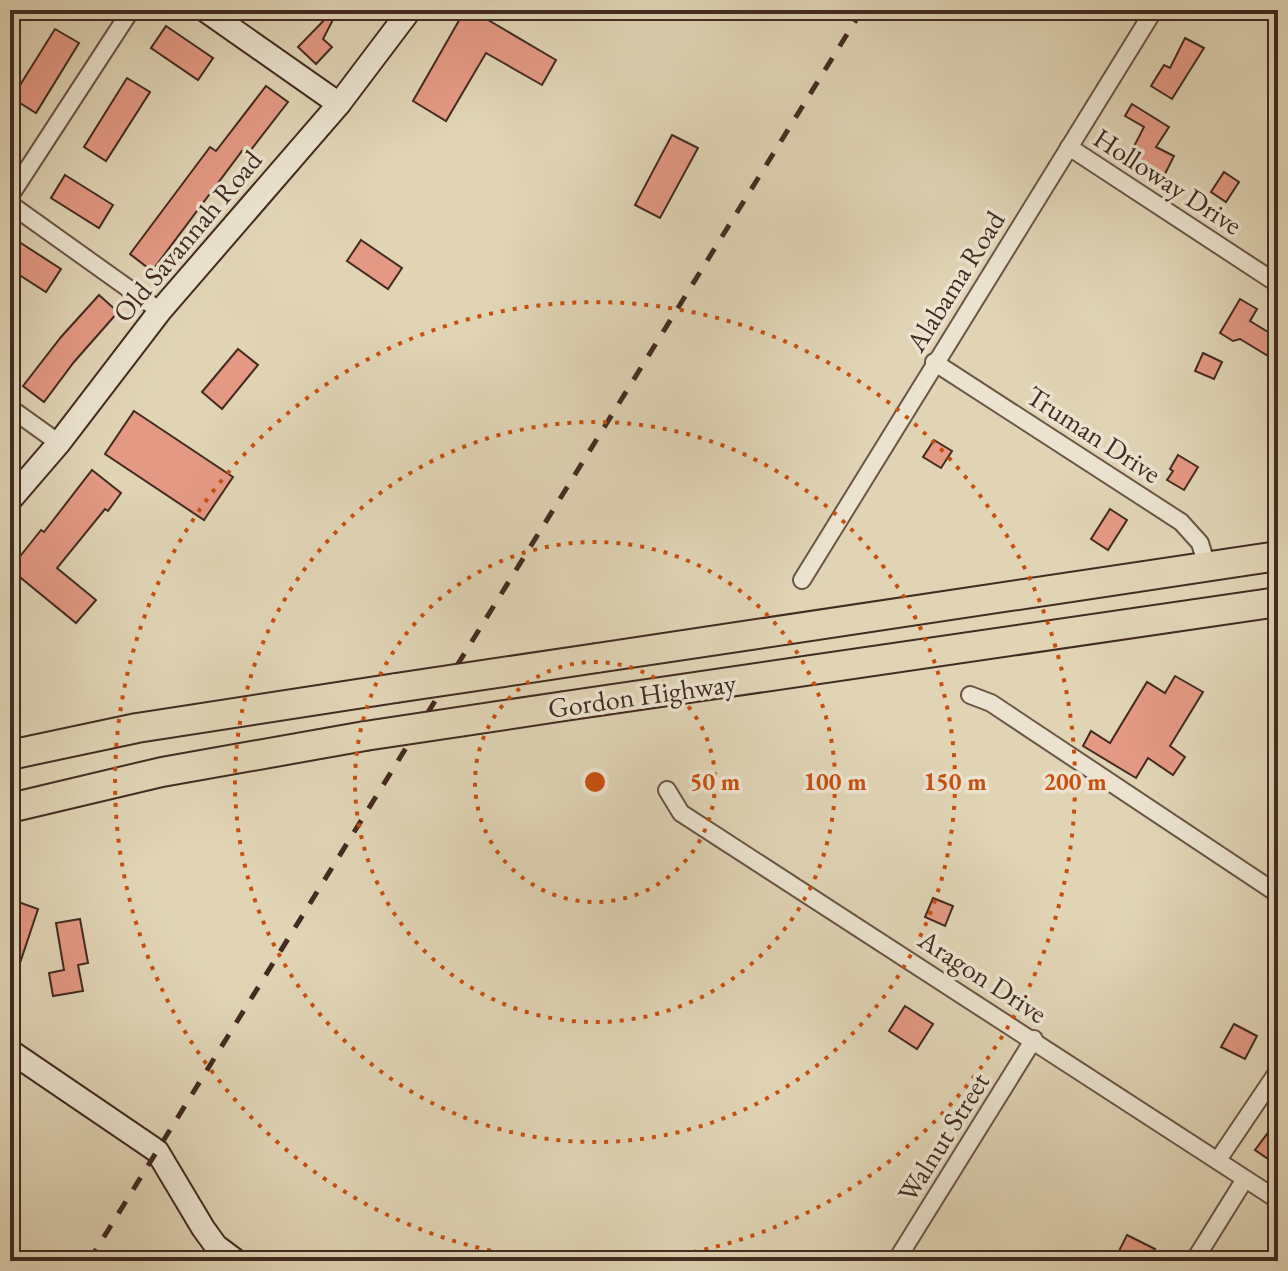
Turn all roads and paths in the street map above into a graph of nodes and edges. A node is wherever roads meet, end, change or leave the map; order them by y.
1 (131, 10) edge
2 (205, 10) edge
3 (410, 10) edge
4 (1154, 10) edge
5 (339, 104) junction
6 (1069, 147) junction
7 (10, 196) edge
8 (10, 204) edge
9 (1278, 284) edge
10 (160, 311) junction
11 (934, 362) junction
12 (10, 408) edge
13 (59, 443) junction
14 (10, 500) edge
15 (1278, 556) edge
16 (1207, 566) junction
17 (802, 580) dead end
18 (1272, 605) edge
19 (970, 695) dead end
20 (10, 755) edge
21 (667, 790) dead end
22 (10, 808) edge
23 (1278, 894) edge
24 (1034, 1039) junction
25 (10, 1051) edge
26 (1278, 1071) edge
27 (1218, 1160) junction
28 (1245, 1179) junction
29 (1278, 1200) edge
30 (236, 1261) edge
31 (896, 1261) edge
32 (1194, 1261) edge

1 - 7 street
2 - 5 street
3 - 5 street, Old Savannah Road
4 - 6 street, Alabama Road
5 - 10 street, Old Savannah Road
6 - 9 street, Holloway Drive
6 - 11 street, Alabama Road
8 - 10 street
10 - 13 street, Old Savannah Road
11 - 16 street, Truman Drive
11 - 17 street, Alabama Road
12 - 13 street
13 - 14 street, Old Savannah Road
15 - 16 highway, Gordon Highway
16 - 20 highway, Gordon Highway, bridge
18 - 22 highway, Gordon Highway, bridge
19 - 23 street
21 - 24 street, Aragon Drive
24 - 27 street, Aragon Drive
24 - 31 street, Walnut Street
25 - 30 street
26 - 27 street
27 - 28 street, Aragon Drive
28 - 29 street, Aragon Drive
28 - 32 street

